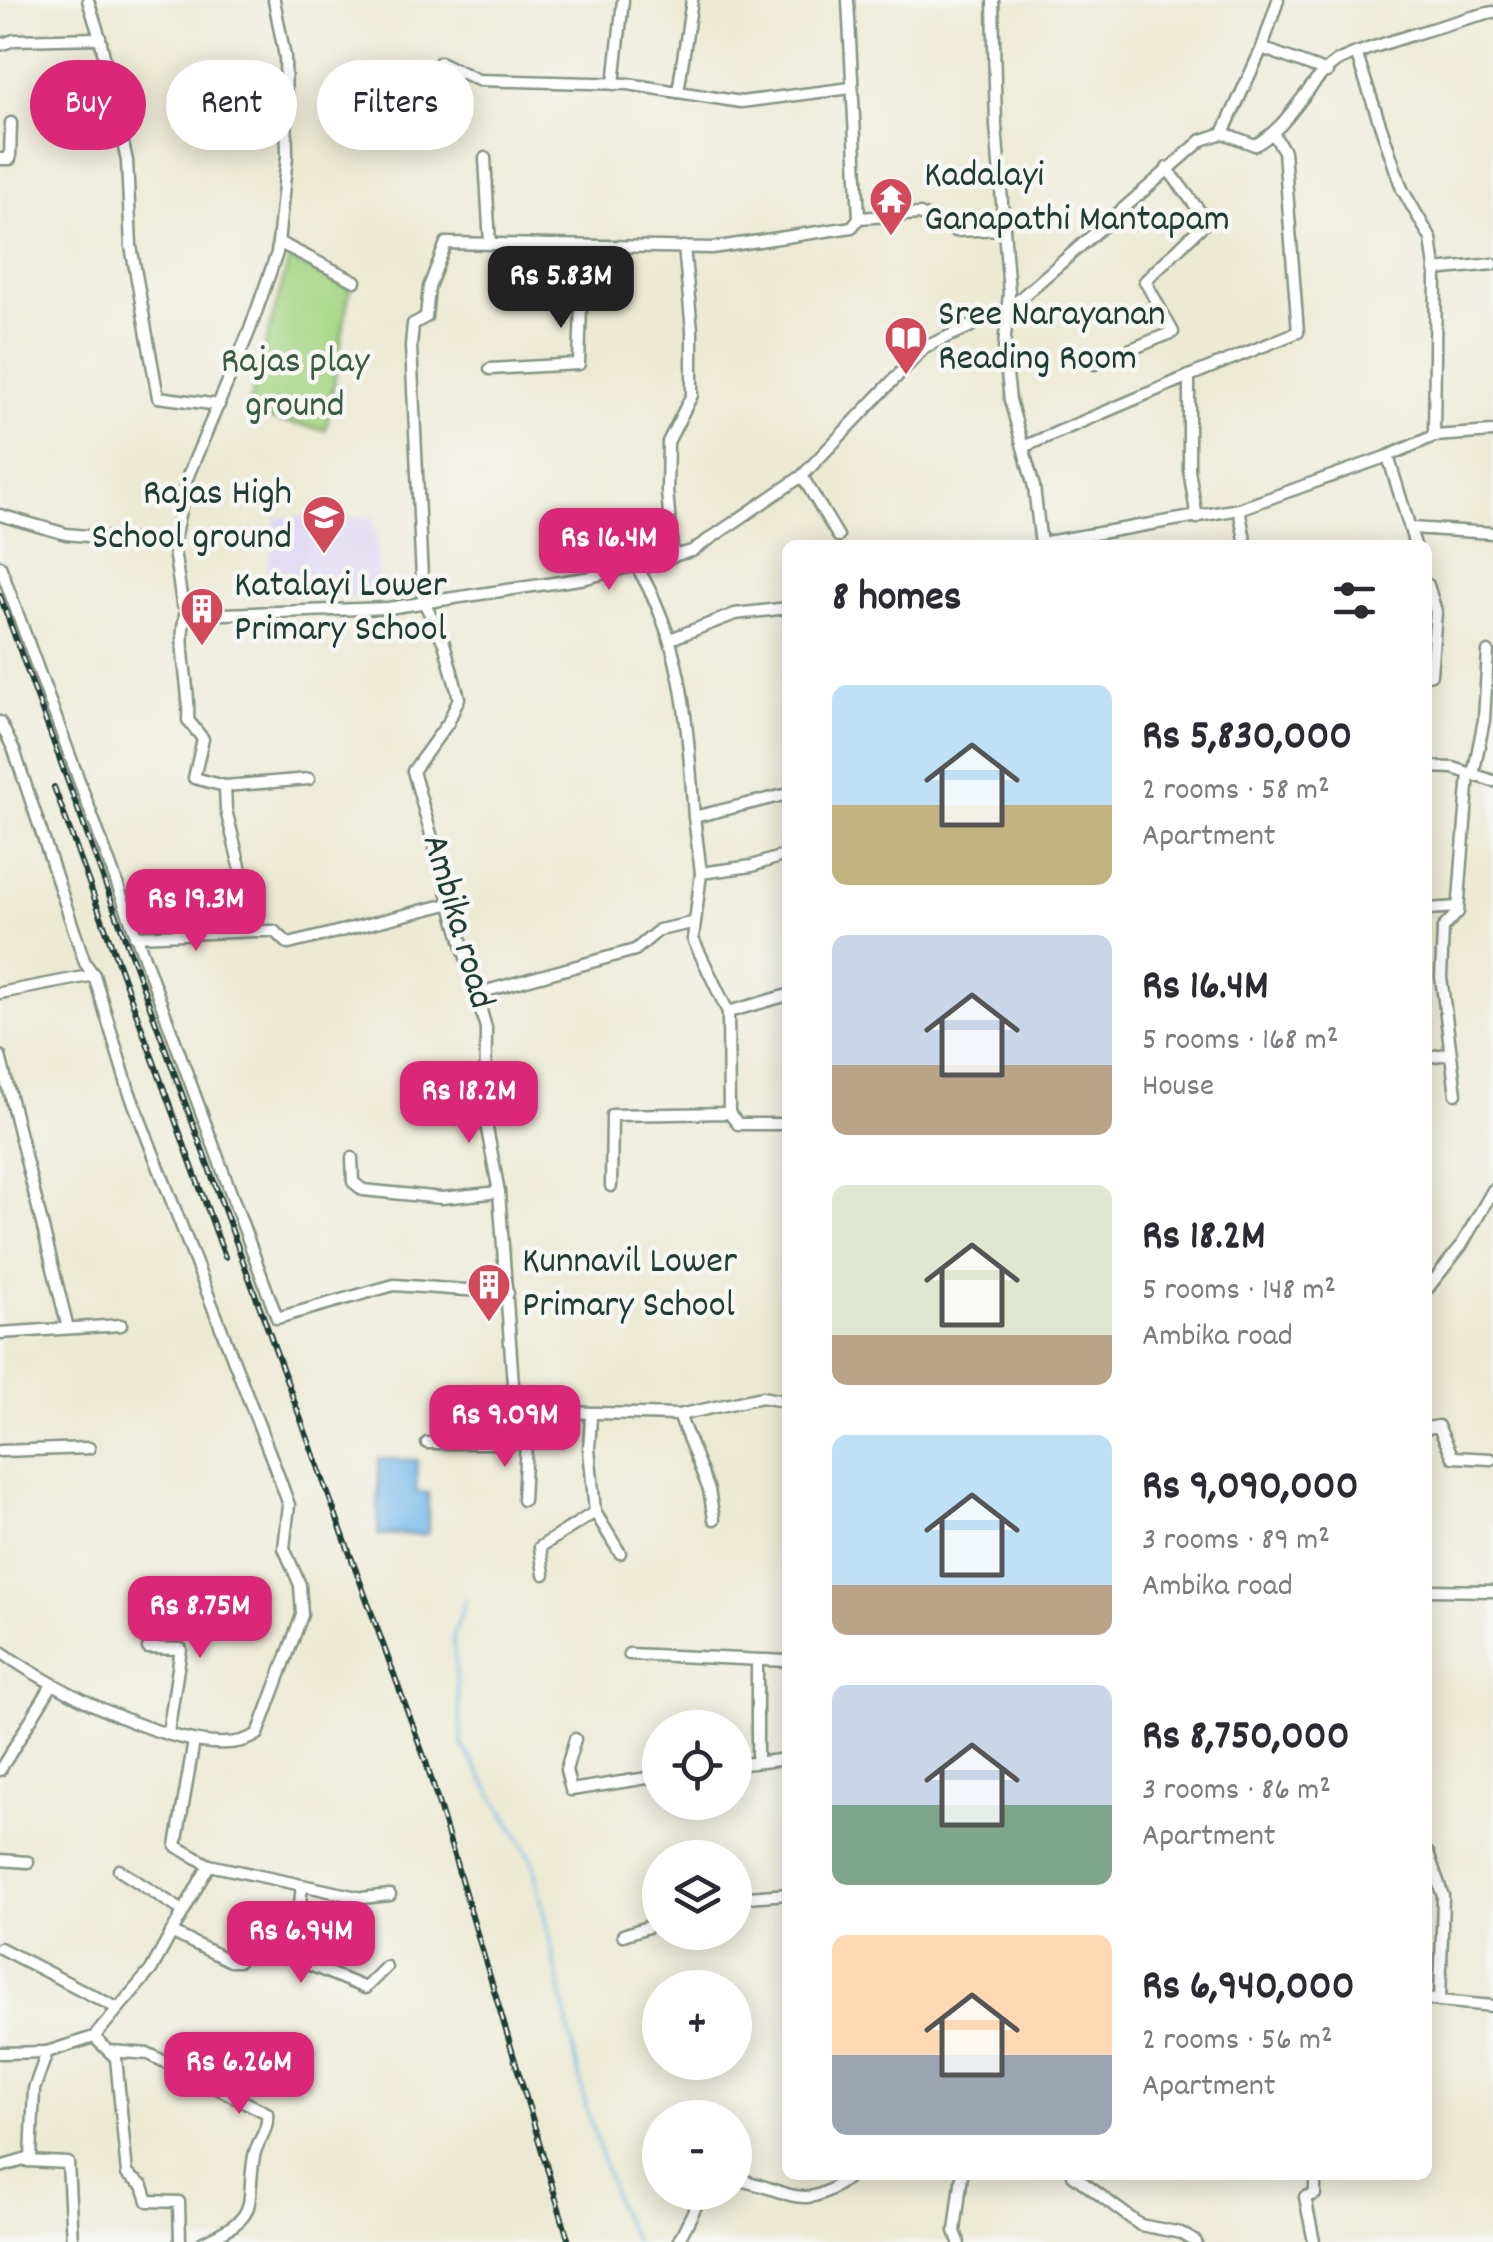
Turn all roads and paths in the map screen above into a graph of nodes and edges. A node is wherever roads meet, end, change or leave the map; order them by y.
1 (88, 0) edge
2 (274, 0) edge
3 (623, 0) edge
4 (692, 0) edge
5 (848, 0) edge
6 (992, 0) edge
7 (1278, 0) edge
8 (1493, 12) edge
9 (100, 38) junction
10 (0, 45) edge
11 (1262, 48) junction
12 (1356, 52) junction
13 (1327, 72) junction
14 (474, 78) edge
15 (614, 84) junction
16 (852, 88) junction
17 (678, 92) junction
18 (11, 123) dead end
19 (1224, 134) junction
20 (1274, 135) junction
21 (485, 158) dead end
22 (0, 159) edge
23 (1167, 168) junction
24 (859, 218) junction
25 (1004, 230) junction
26 (278, 242) junction
27 (490, 244) junction
28 (583, 246) junction
29 (684, 248) junction
30 (1493, 264) edge
31 (1435, 270) junction
32 (356, 281) dead end
33 (1006, 310) junction
34 (1094, 364) dead end
35 (490, 369) dead end
36 (1189, 376) junction
37 (219, 405) junction
38 (1493, 432) edge
39 (1434, 436) junction
40 (1022, 447) junction
41 (1388, 456) junction
42 (802, 476) junction
43 (1239, 509) junction
44 (0, 515) edge
45 (1197, 518) junction
46 (1410, 528) junction
47 (1493, 533) edge
48 (838, 536) dead end
49 (1040, 540) edge
50 (1065, 540) edge
51 (1245, 540) edge
52 (1414, 540) edge
53 (173, 544) junction
54 (674, 557) junction
55 (0, 566) edge
56 (638, 567) junction
57 (1432, 598) edge
58 (424, 600) junction
59 (187, 608) junction
60 (782, 609) edge
61 (673, 638) junction
62 (1488, 652) dead end
63 (1432, 662) edge
64 (1488, 708) edge
65 (0, 722) edge
66 (1432, 768) edge
67 (1471, 774) junction
68 (308, 779) dead end
69 (1493, 781) edge
70 (226, 786) junction
71 (782, 796) edge
72 (694, 818) junction
73 (782, 856) edge
74 (700, 872) junction
75 (452, 903) junction
76 (1458, 907) junction
77 (1432, 909) edge
78 (692, 922) junction
79 (256, 931) junction
80 (135, 936) junction
81 (1432, 960) edge
82 (1442, 960) junction
83 (94, 975) junction
84 (0, 992) edge
85 (479, 993) junction
86 (782, 997) edge
87 (728, 1012) junction
88 (1448, 1054) junction
89 (0, 1056) edge
90 (1432, 1056) edge
91 (1456, 1094) dead end
92 (729, 1113) junction
93 (782, 1124) edge
94 (352, 1158) dead end
95 (611, 1186) dead end
96 (1493, 1190) edge
97 (498, 1192) junction
98 (1432, 1283) edge
99 (508, 1293) junction
100 (121, 1326) dead end
101 (68, 1328) junction
102 (0, 1333) edge
103 (782, 1401) edge
104 (526, 1412) junction
105 (678, 1414) junction
106 (591, 1416) junction
107 (1432, 1427) edge
108 (526, 1442) junction
109 (427, 1443) dead end
110 (89, 1448) dead end
111 (0, 1451) edge
112 (1491, 1459) edge
113 (524, 1500) dead end
114 (595, 1512) junction
115 (714, 1519) dead end
116 (620, 1552) dead end
117 (544, 1574) dead end
118 (1432, 1590) edge
119 (1493, 1591) edge
120 (148, 1648) dead end
121 (0, 1652) edge
122 (629, 1654) dead end
123 (782, 1660) edge
124 (758, 1661) junction
125 (52, 1685) junction
126 (168, 1732) junction
127 (575, 1739) dead end
128 (194, 1741) junction
129 (782, 1760) edge
130 (757, 1762) junction
131 (752, 1763) edge
132 (0, 1770) edge
133 (642, 1779) edge
134 (0, 1860) edge
135 (28, 1862) dead end
136 (1432, 1864) edge
137 (209, 1866) junction
138 (119, 1870) dead end
139 (302, 1887) junction
140 (782, 1894) edge
141 (390, 1895) dead end
142 (752, 1897) edge
143 (183, 1910) junction
144 (642, 1929) edge
145 (172, 1932) junction
146 (623, 1936) dead end
147 (246, 1940) dead end
148 (0, 1948) edge
149 (386, 1967) dead end
150 (1432, 1999) edge
151 (1440, 2000) junction
152 (1493, 2006) edge
153 (118, 2008) junction
154 (94, 2038) junction
155 (111, 2051) junction
156 (47, 2052) junction
157 (0, 2053) edge
158 (27, 2160) junction
159 (0, 2167) edge
160 (846, 2180) edge
161 (961, 2180) edge
162 (1080, 2180) edge
163 (1316, 2180) edge
164 (752, 2183) edge
165 (694, 2210) edge
166 (72, 2242) edge
167 (180, 2242) edge
168 (203, 2242) edge
169 (678, 2242) edge
170 (958, 2242) edge
171 (1196, 2242) edge
172 (1314, 2242) edge

1 - 9 street
2 - 26 street
3 - 15 street
4 - 17 street
5 - 16 street
6 - 25 street
7 - 11 street
8 - 12 street
9 - 10 street
9 - 37 street
11 - 13 street
11 - 19 street
12 - 13 street
12 - 31 street
13 - 20 street
14 - 15 street
15 - 17 street
16 - 17 street
16 - 24 street
18 - 22 street
19 - 20 street
19 - 23 street
20 - 36 street
21 - 27 street
23 - 33 street
23 - 34 street
24 - 25 street
24 - 29 street
25 - 33 street
26 - 32 street
26 - 37 street
27 - 28 street
27 - 58 street
28 - 29 street
28 - 35 street
29 - 54 street
30 - 31 street
31 - 39 street
33 - 40 street
33 - 42 street
36 - 40 street
36 - 45 street
37 - 53 street
38 - 39 street
39 - 41 street
40 - 49 street
41 - 43 street
41 - 46 street
42 - 48 street
42 - 54 street
43 - 45 street
43 - 51 street
44 - 53 street
45 - 50 street
46 - 47 street
46 - 52 street
53 - 59 street
54 - 56 street
55 - 80 street
56 - 58 street
56 - 61 street
57 - 63 street
58 - 59 street
58 - 75 street, Ambika road
59 - 70 street
60 - 61 street
61 - 72 street
62 - 64 street
64 - 67 street
65 - 83 street
66 - 67 street
67 - 69 street
67 - 76 street
68 - 70 street
70 - 79 street
71 - 72 street
72 - 74 street
73 - 74 street
74 - 78 street
75 - 79 street
75 - 85 street, Ambika road
76 - 77 street
76 - 82 street
78 - 85 street
78 - 87 street
79 - 80 street
80 - 99 street
81 - 82 street
82 - 88 street
83 - 84 street
83 - 128 street
85 - 97 street, Ambika road
86 - 87 street
87 - 92 street
88 - 90 street
88 - 91 street
89 - 101 street
92 - 93 street
92 - 95 street
94 - 97 street
96 - 98 street
97 - 99 street, Ambika road
99 - 104 street, Ambika road
100 - 101 street
101 - 102 street
103 - 105 street
104 - 106 street
104 - 108 street
105 - 106 street
105 - 115 street
106 - 114 street
107 - 112 street
108 - 109 street
108 - 113 street
110 - 111 street
114 - 116 street
114 - 117 street
118 - 119 street
120 - 126 street
121 - 125 street
122 - 124 street
123 - 124 street
124 - 130 street
125 - 126 street
125 - 132 street
126 - 128 street
127 - 133 street
128 - 137 street
129 - 130 street
130 - 131 street
134 - 135 street
136 - 151 street
137 - 139 street
137 - 143 street
138 - 143 street
139 - 141 street
139 - 149 street
140 - 142 street
143 - 145 street
144 - 146 street
145 - 147 street
145 - 153 street
148 - 153 street
150 - 151 street
151 - 152 street
153 - 154 street
154 - 155 street
154 - 156 street
155 - 167 street
155 - 168 street
156 - 157 street
156 - 158 street
158 - 159 street
158 - 166 street
160 - 164 street
161 - 170 street
162 - 171 street
163 - 172 street
165 - 169 street

